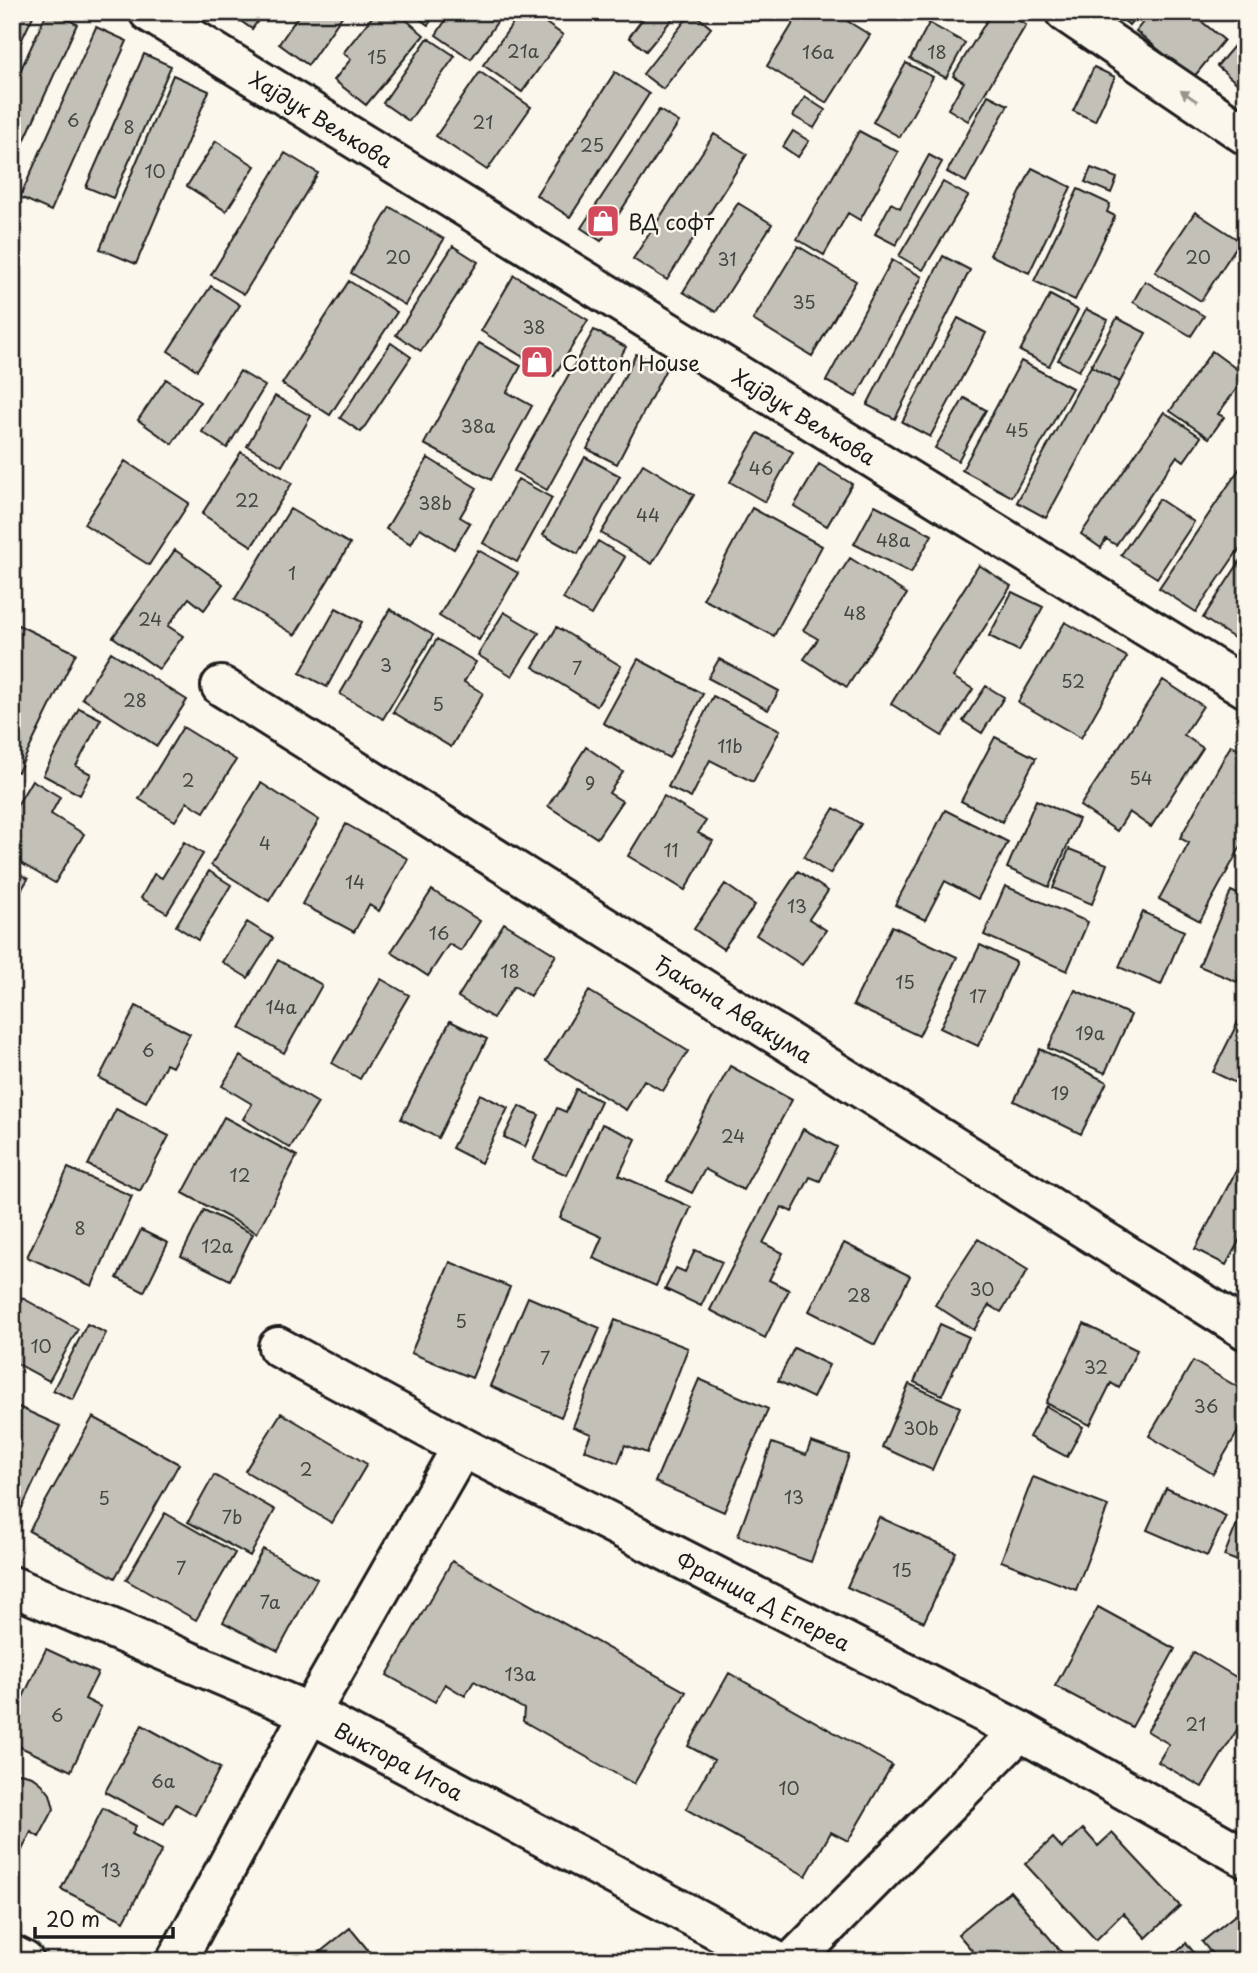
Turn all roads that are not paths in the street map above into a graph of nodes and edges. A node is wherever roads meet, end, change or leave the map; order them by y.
1 (149, 12) edge
2 (1065, 12) edge
3 (1246, 135) edge
4 (221, 686) dead end
5 (1246, 688) edge
6 (1246, 1330) edge
7 (278, 1346) dead end
8 (462, 1447) junction
9 (12, 1586) edge
10 (310, 1713) junction
11 (1020, 1731) junction
12 (1246, 1858) edge
13 (12, 1955) edge
14 (24, 1961) edge
15 (176, 1961) edge
16 (776, 1961) edge
17 (793, 1961) edge

1 - 5 street, Хајдук Вељкова
3 -> 2 street
4 - 6 street, Ђакона Авакума
7 - 8 street, Франша Д Епереа
8 - 10 street
8 - 11 street, Франша Д Епереа
9 - 10 street, Виктора Игоа
10 - 15 street
10 - 16 street, Виктора Игоа
11 - 12 street, Франша Д Епереа
11 - 17 street
13 - 14 street

